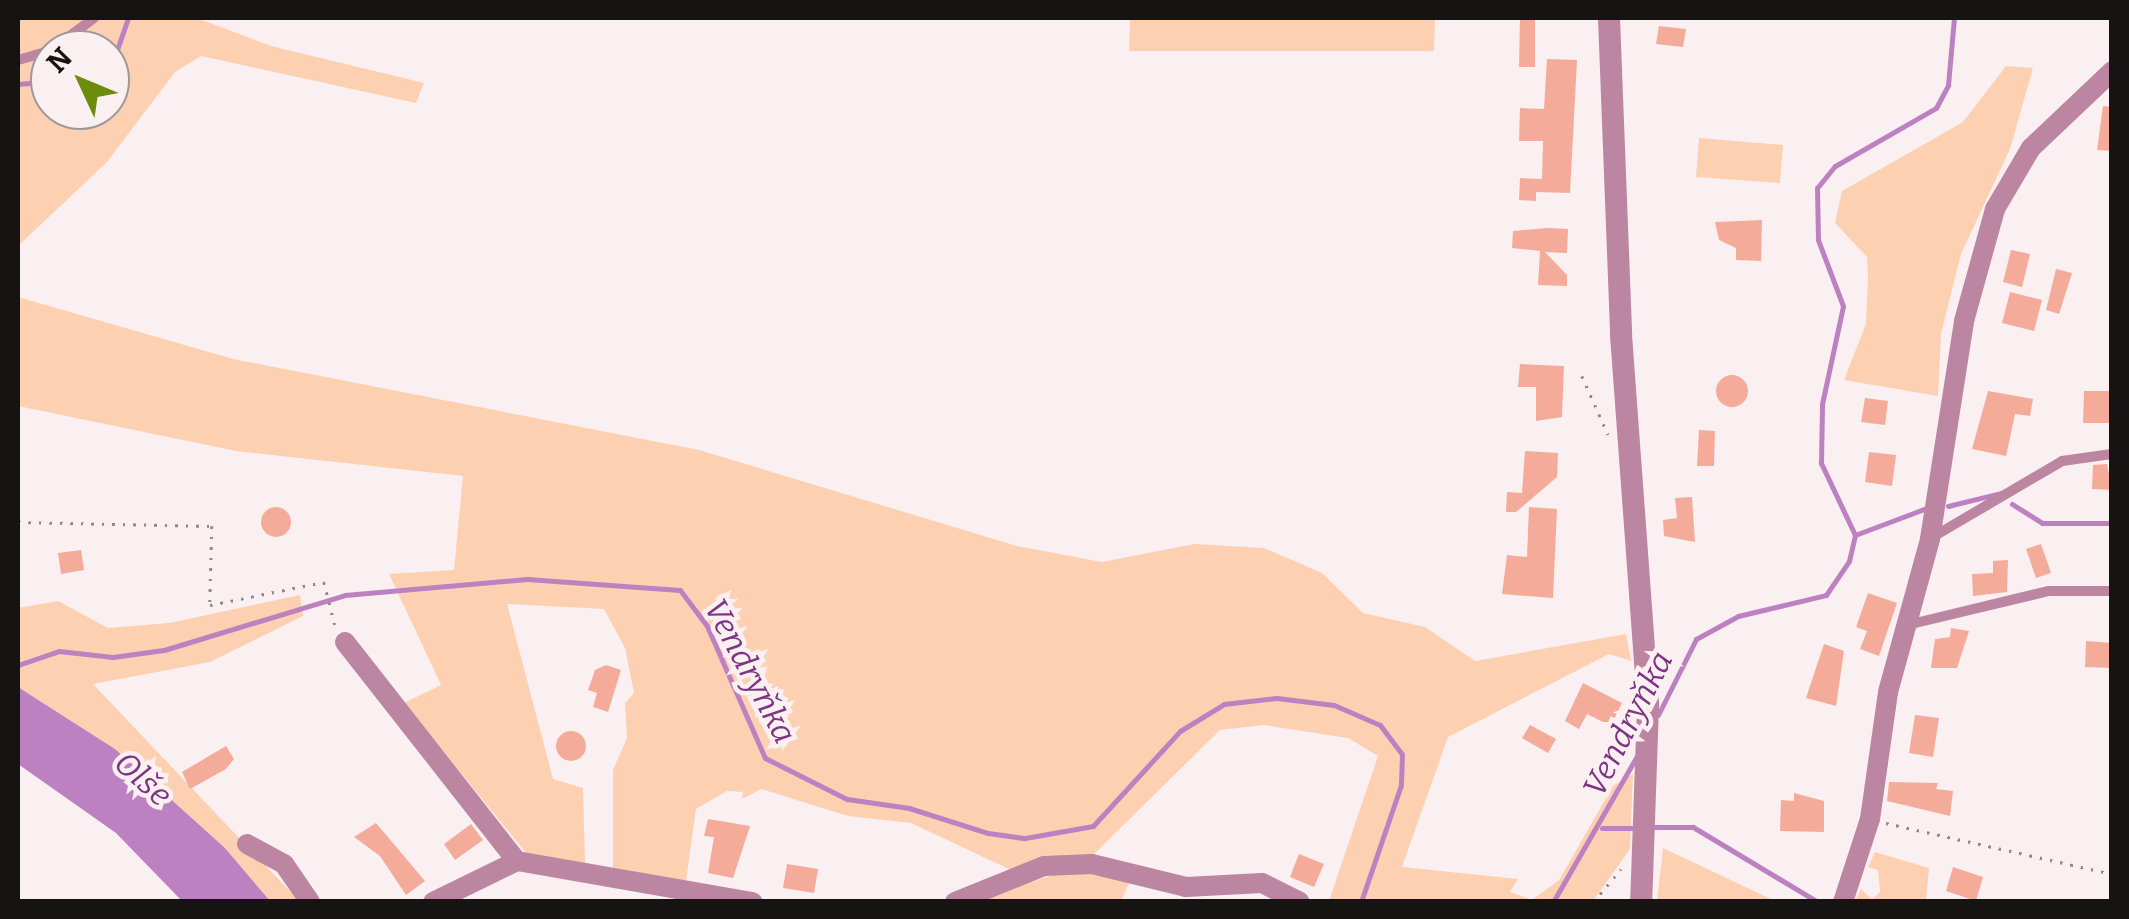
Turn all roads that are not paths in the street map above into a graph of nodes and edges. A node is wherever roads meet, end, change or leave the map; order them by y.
1 (1609, 18) edge
2 (2112, 70) edge
3 (2112, 454) edge
4 (1930, 539) junction
5 (2112, 591) edge
6 (1902, 627) junction
7 (345, 642) dead end
8 (247, 844) dead end
9 (518, 861) junction
10 (1844, 899) edge
11 (310, 902) edge
12 (432, 902) edge
13 (752, 902) edge
14 (956, 902) edge
15 (1300, 902) edge
16 (1642, 902) edge

1 - 16 street
2 - 4 street
3 - 4 lane
4 - 6 street
5 - 6 lane
6 - 10 street
7 - 9 street
8 - 11 street
9 - 12 street
9 - 13 street
14 - 15 street

